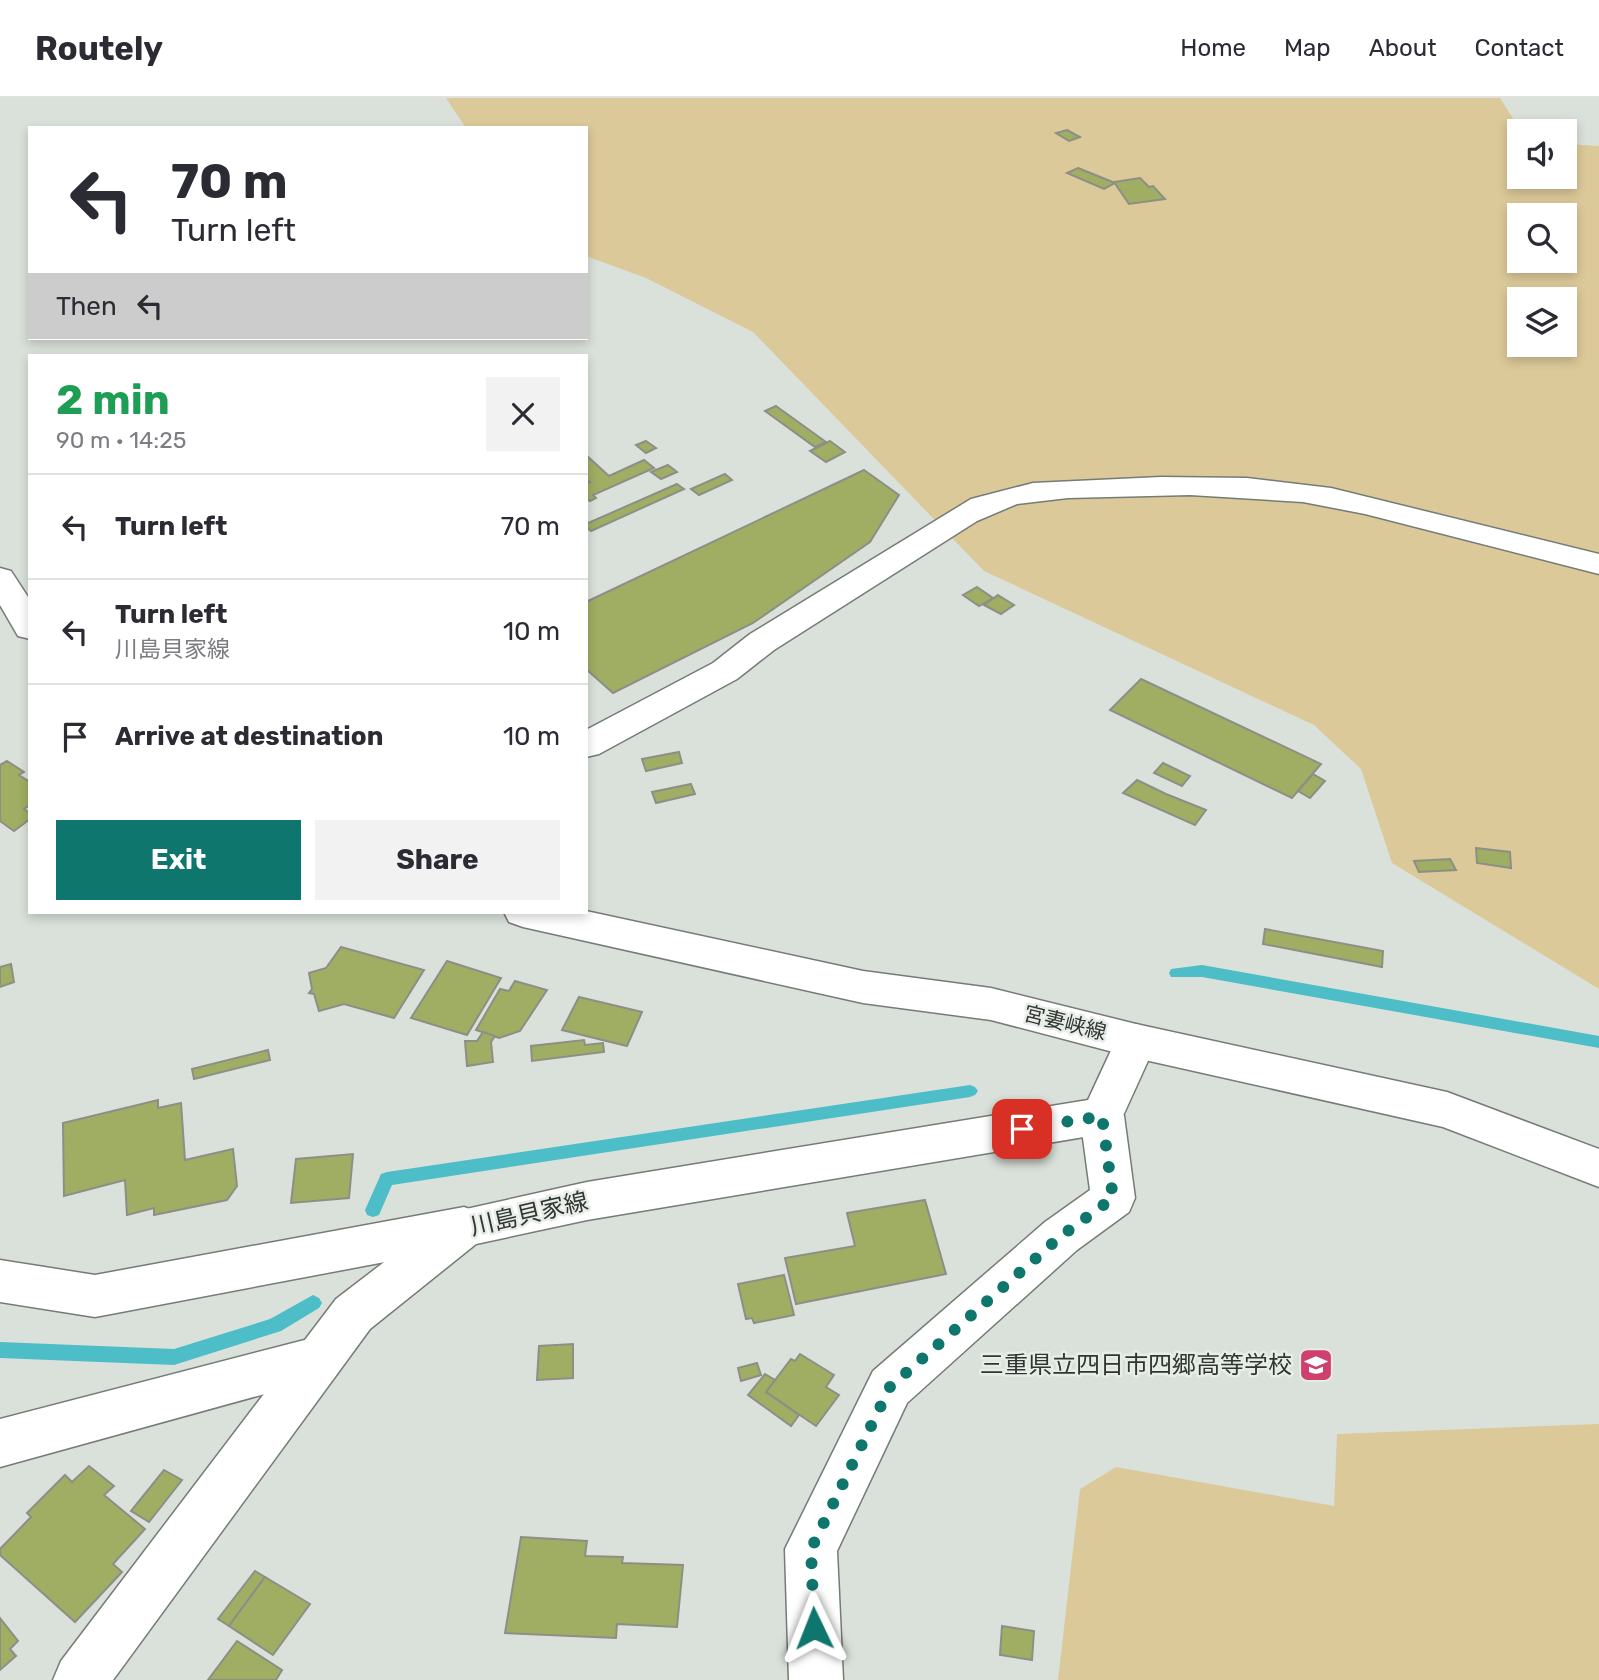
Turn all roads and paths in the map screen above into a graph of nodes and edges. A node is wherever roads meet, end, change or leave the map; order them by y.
1 (1599, 564) edge
2 (0, 578) edge
3 (28, 625) edge
4 (588, 744) edge
5 (532, 914) edge
6 (1136, 1041) junction
7 (1102, 1116) junction
8 (1599, 1168) edge
9 (464, 1227) junction
10 (0, 1281) edge
11 (320, 1358) junction
12 (0, 1443) edge
13 (80, 1680) edge
14 (816, 1680) edge

1 - 4 street
2 - 3 street
5 - 6 street, 宮妻峡線
6 - 7 street
6 - 8 street, 宮妻峡線
7 - 9 street, 川島貝家線
7 - 14 street
9 - 10 street
9 - 11 street, 川島貝家線
11 - 12 street
11 - 13 street, 川島貝家線

